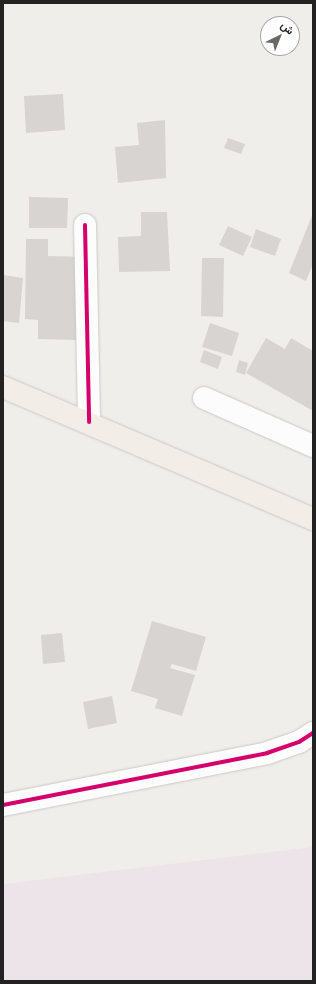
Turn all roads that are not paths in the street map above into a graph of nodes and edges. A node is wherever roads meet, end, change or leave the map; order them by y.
1 (85, 225) dead end
2 (3, 387) edge
3 (204, 398) dead end
4 (89, 422) junction
5 (313, 446) edge
6 (313, 519) edge
7 (313, 733) edge
8 (3, 805) edge

1 - 4 street
2 - 4 main road
3 - 5 street
4 - 6 main road
7 - 8 street

